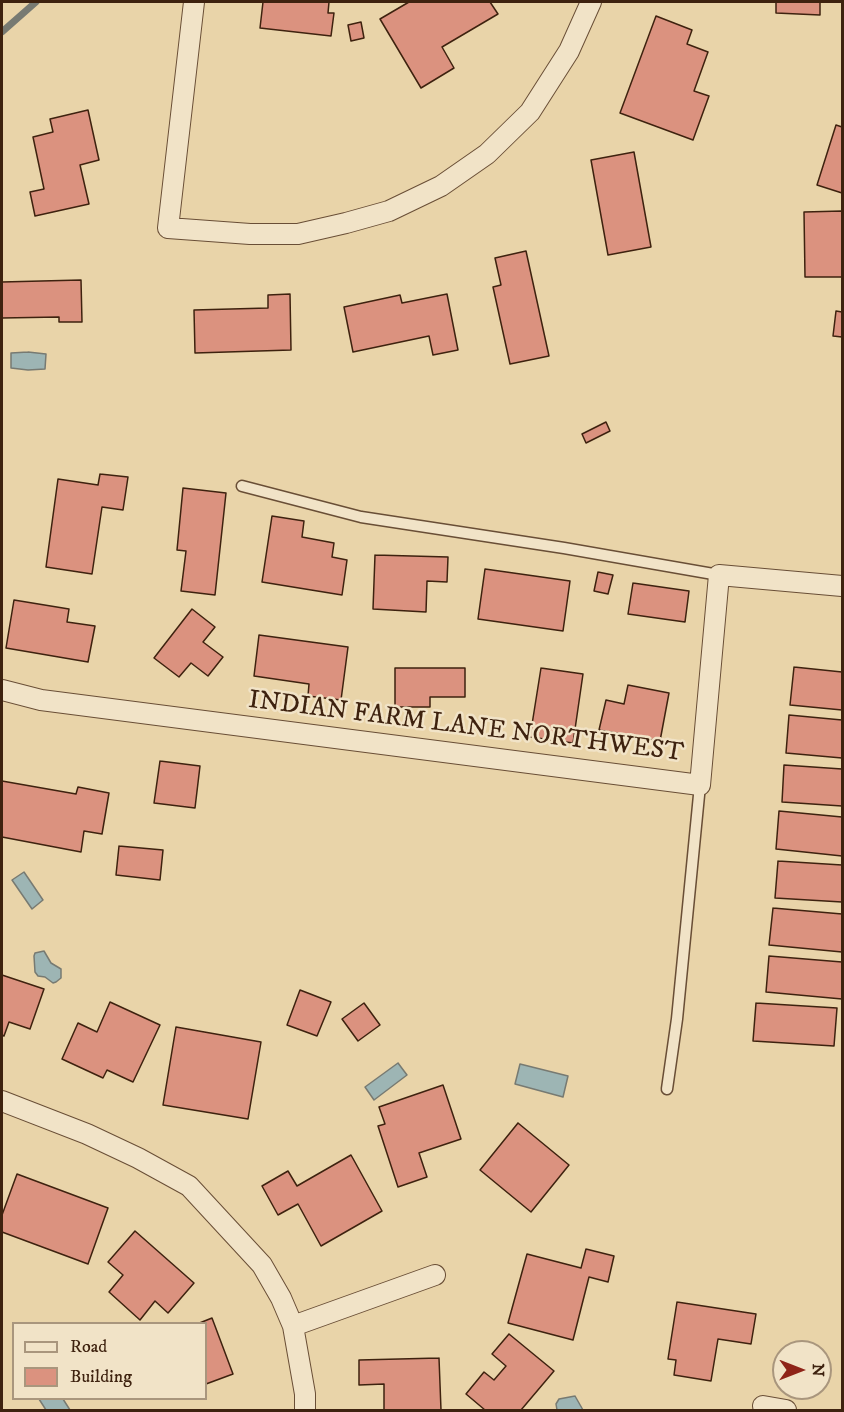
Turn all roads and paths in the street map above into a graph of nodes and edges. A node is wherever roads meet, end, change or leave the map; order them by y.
1 (194, 2) edge
2 (591, 2) edge
3 (242, 486) dead end
4 (719, 575) junction
5 (843, 586) edge
6 (2, 690) edge
7 (700, 785) junction
8 (667, 1089) dead end
9 (2, 1101) edge
10 (435, 1275) dead end
11 (293, 1326) junction
12 (763, 1406) dead end
13 (305, 1410) edge
14 (786, 1410) edge

1 - 2 street
3 - 4 lane
4 - 5 street
4 - 7 street, INDIAN FARM LANE NORTHWEST
6 - 7 street, INDIAN FARM LANE NORTHWEST
7 - 8 lane
9 - 11 street
10 - 11 street
11 - 13 street
12 - 14 street

